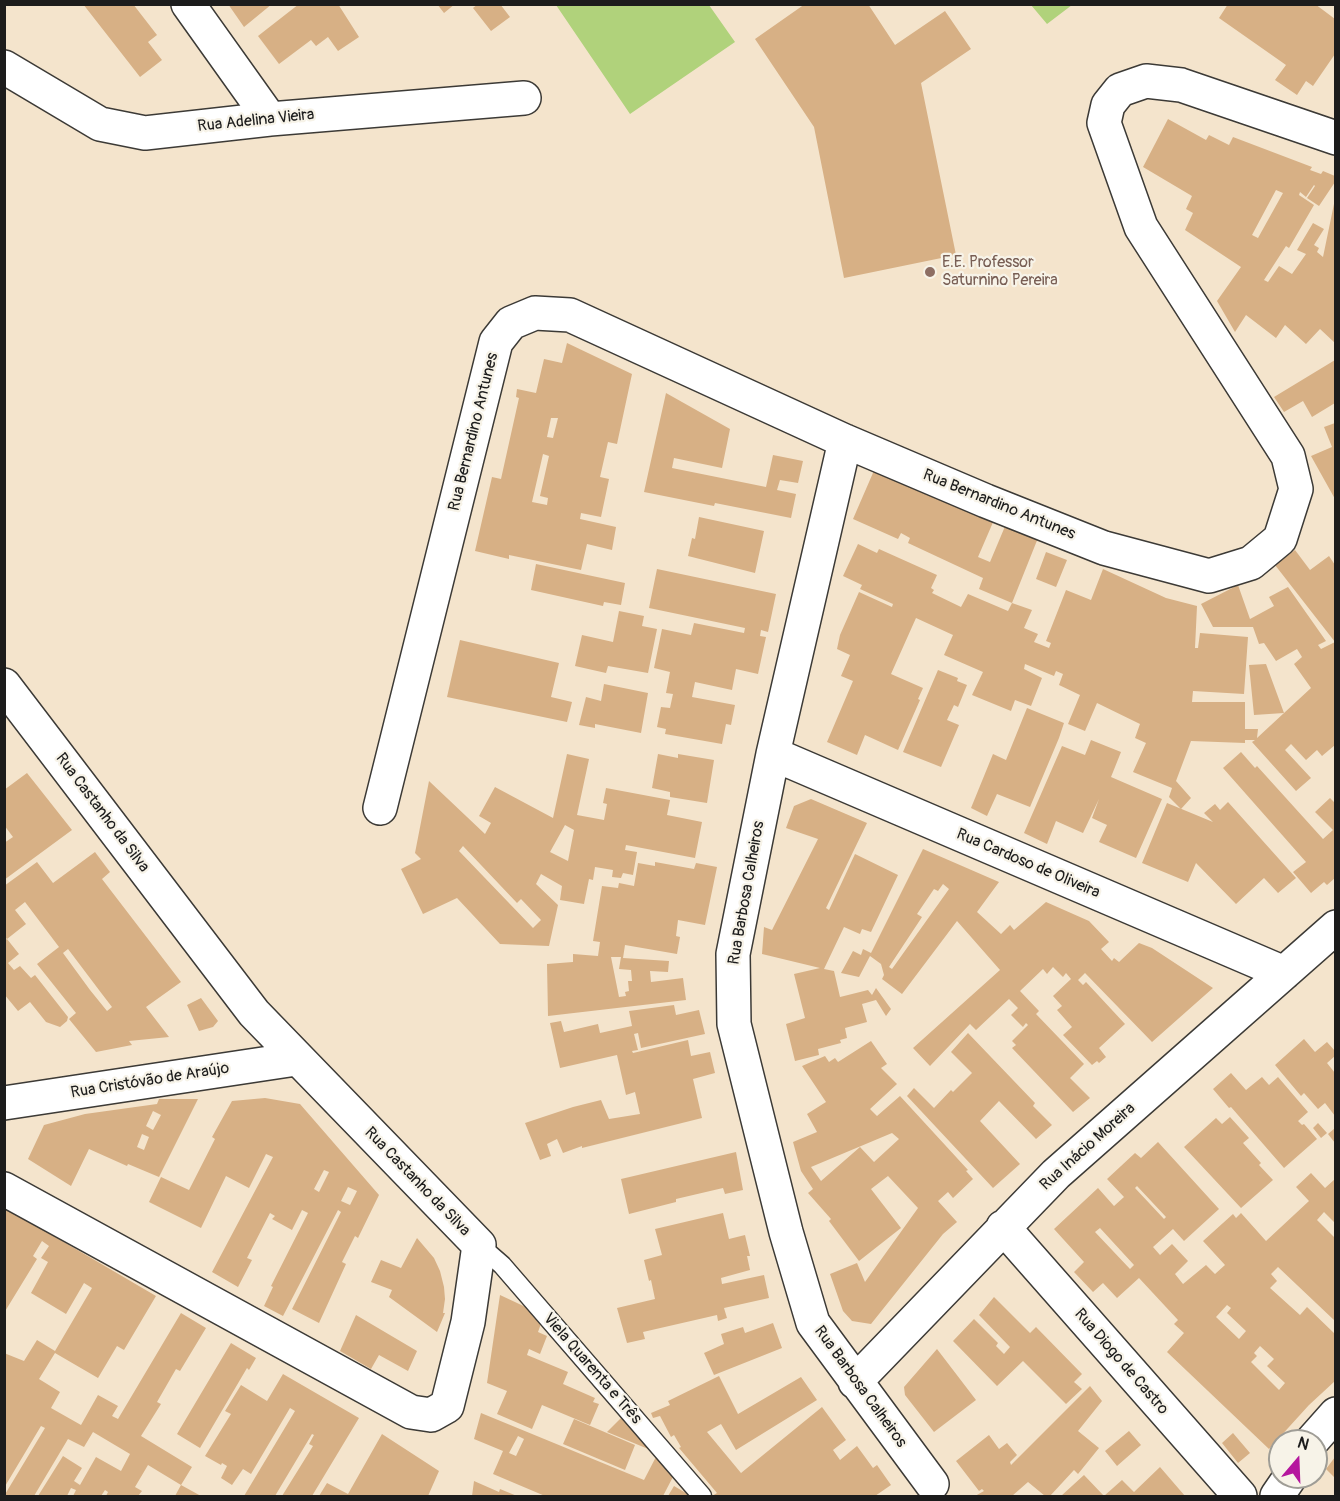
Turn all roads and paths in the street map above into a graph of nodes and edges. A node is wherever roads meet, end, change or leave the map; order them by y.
1 (188, 4) edge
2 (4, 67) edge
3 (524, 98) dead end
4 (270, 119) junction
5 (1335, 138) edge
6 (845, 441) junction
7 (4, 685) edge
8 (773, 754) junction
9 (380, 808) dead end
10 (1335, 927) edge
11 (1284, 973) junction
12 (296, 1059) junction
13 (4, 1103) edge
14 (4, 1189) edge
15 (1003, 1227) junction
16 (479, 1245) junction
17 (855, 1382) junction
18 (1335, 1414) edge
19 (1322, 1429) edge
20 (932, 1484) dead end
21 (702, 1497) edge
22 (1240, 1497) edge

1 - 4 street
2 - 4 street, Rua Adelina Vieira
3 - 4 street, Rua Adelina Vieira
5 - 6 street, Rua Bernardino Antunes
6 - 8 street, Rua Barbosa Calheiros
6 - 9 street, Rua Bernardino Antunes
7 - 12 street, Rua Castanho da Silva
8 - 11 street, Rua Cardoso de Oliveira
8 - 17 street, Rua Barbosa Calheiros
10 - 11 street, Rua Inácio Moreira
11 - 15 street, Rua Inácio Moreira
12 - 13 street, Rua Cristóvão de Araújo
12 - 16 street, Rua Castanho da Silva
14 - 16 street, Rua Castanho da Silva
15 - 17 street, Rua Inácio Moreira
15 - 22 street, Rua Diogo de Castro
16 - 21 lane, Viela Quarenta e Três
17 - 20 street, Rua Barbosa Calheiros
18 - 19 street

